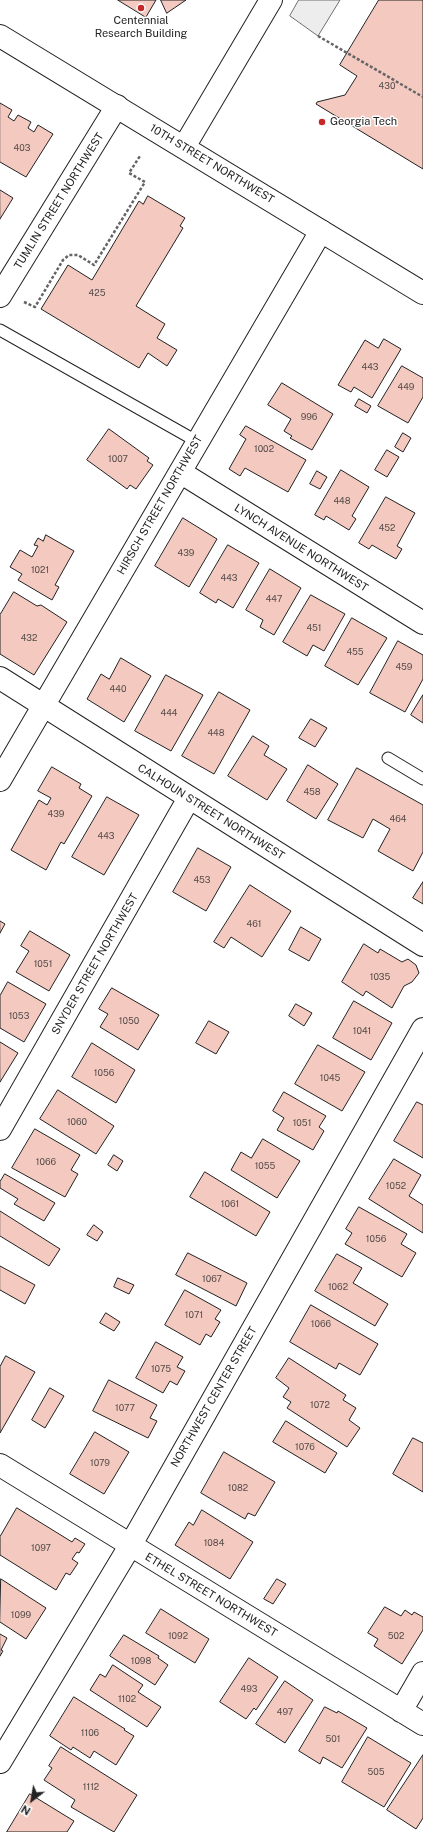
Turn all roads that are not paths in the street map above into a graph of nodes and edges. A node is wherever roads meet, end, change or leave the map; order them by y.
1 (271, 0) edge
2 (0, 36) edge
3 (118, 106) junction
4 (184, 147) junction
5 (321, 231) junction
6 (423, 293) edge
7 (0, 296) edge
8 (0, 330) edge
9 (198, 442) junction
10 (180, 472) junction
11 (423, 623) edge
12 (0, 678) edge
13 (43, 707) junction
14 (388, 758) dead end
15 (423, 779) edge
16 (0, 780) edge
17 (189, 798) junction
18 (423, 945) edge
19 (423, 1029) edge
20 (0, 1129) edge
21 (0, 1465) edge
22 (130, 1546) junction
23 (423, 1673) edge
24 (401, 1711) junction
25 (423, 1724) edge
26 (0, 1762) edge

1 - 4 street
2 - 3 street, 10TH STREET NORTHWEST
3 - 4 street, 10TH STREET NORTHWEST
3 - 7 street, TUMLIN STREET NORTHWEST
4 - 5 street, 10TH STREET NORTHWEST
5 - 6 street, 10TH STREET NORTHWEST
5 - 9 street, HIRSCH STREET NORTHWEST
8 - 9 lane
9 - 10 street, HIRSCH STREET NORTHWEST
10 - 11 street, LYNCH AVENUE NORTHWEST
10 - 13 street, HIRSCH STREET NORTHWEST
12 - 13 street, CALHOUN STREET NORTHWEST
13 - 16 street, HIRSCH STREET NORTHWEST
13 - 17 street, CALHOUN STREET NORTHWEST
14 - 15 lane
17 - 18 street, CALHOUN STREET NORTHWEST
17 - 20 street, SNYDER STREET NORTHWEST
19 - 22 street, NORTHWEST CENTER STREET
21 - 22 street, ETHEL STREET NORTHWEST
22 - 24 street, ETHEL STREET NORTHWEST
22 - 26 street, NORTHWEST CENTER STREET
23 - 24 street
24 - 25 street, ETHEL STREET NORTHWEST

